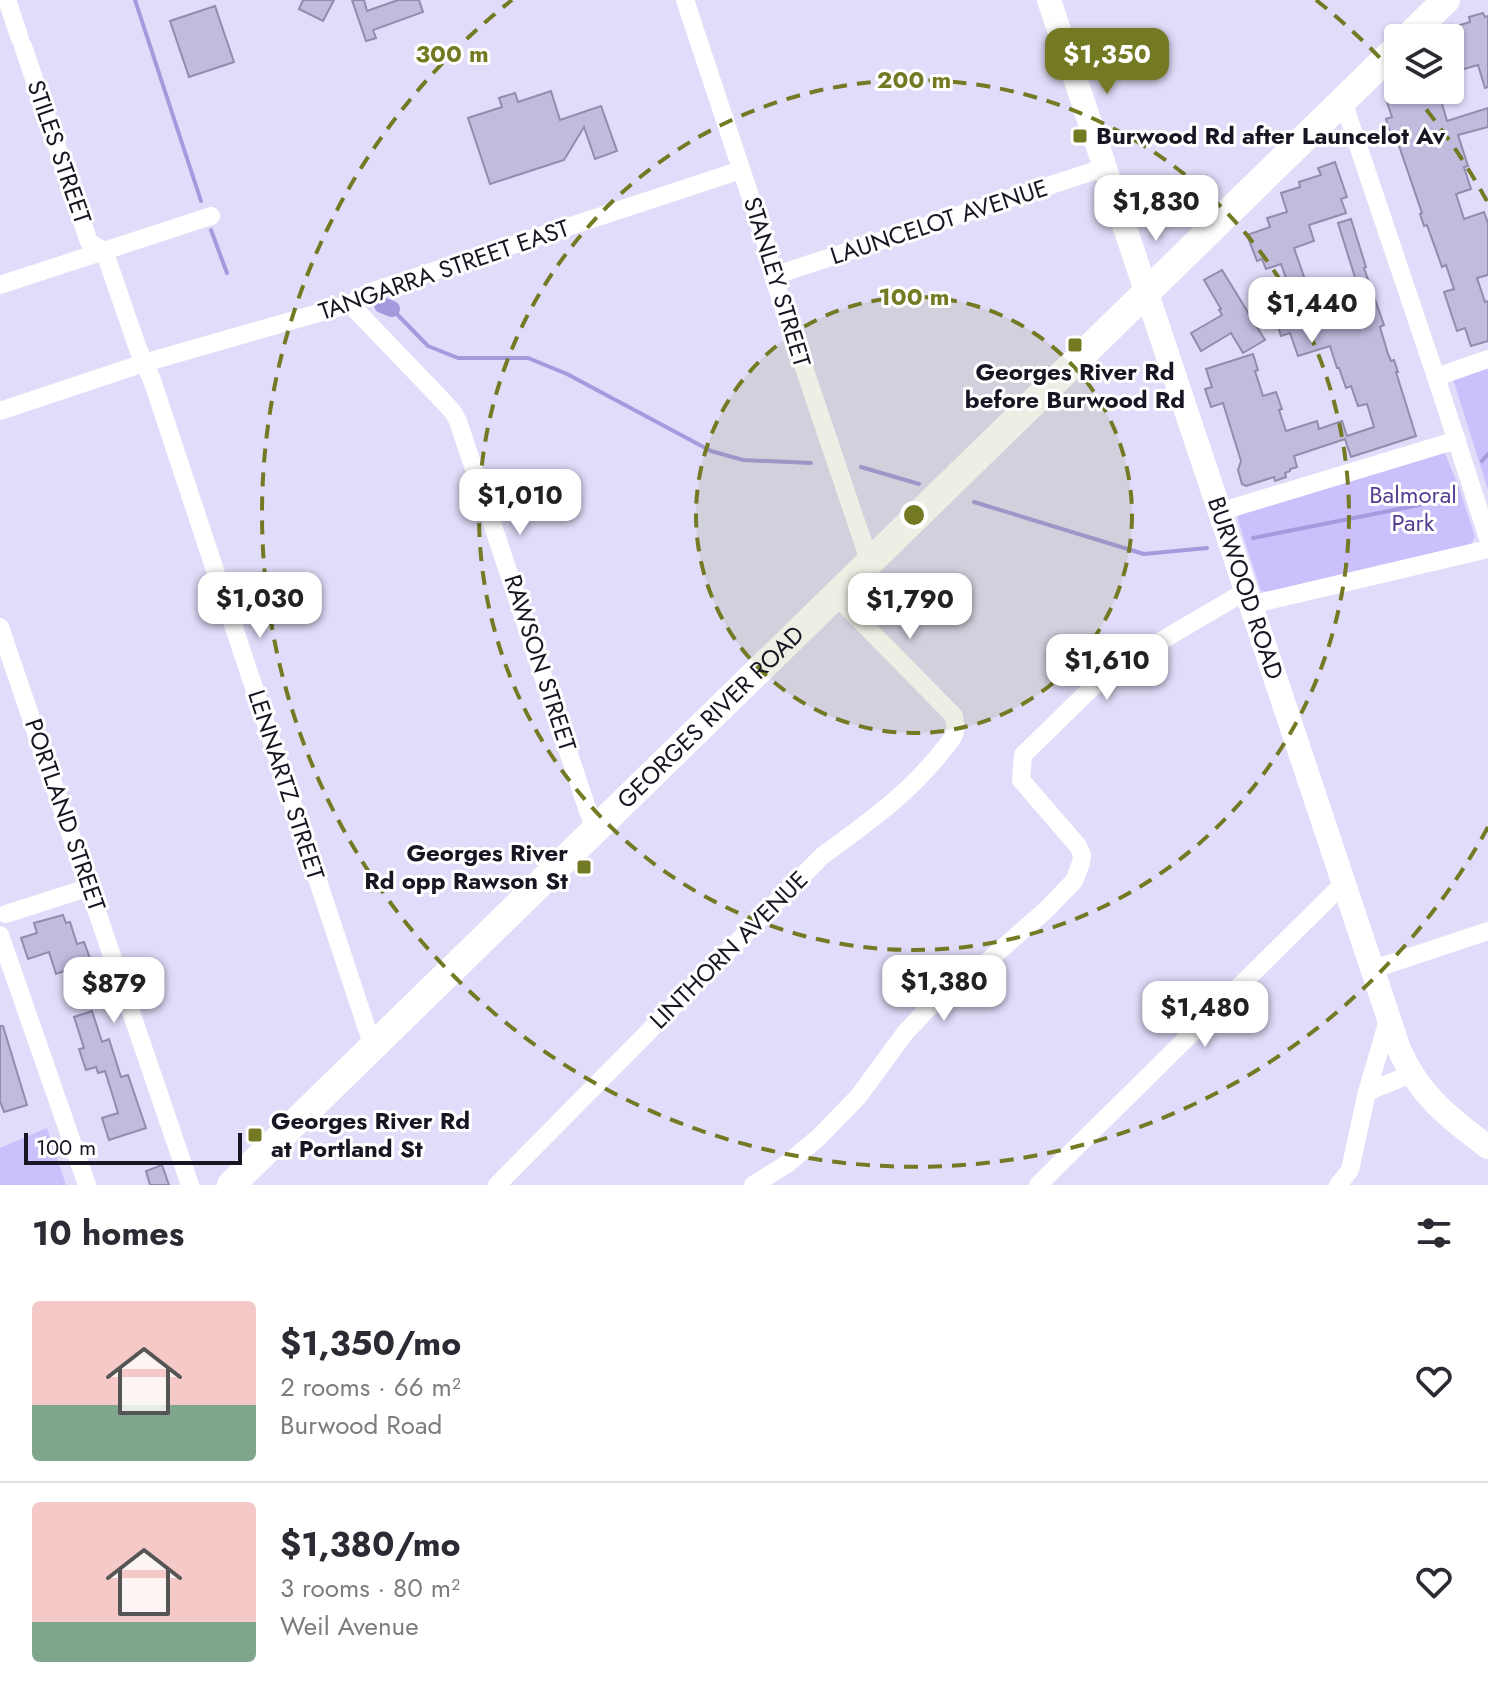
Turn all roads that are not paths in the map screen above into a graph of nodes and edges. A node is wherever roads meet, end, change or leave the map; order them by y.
1 (7, 0) edge
2 (685, 0) edge
3 (1049, 0) edge
4 (1446, 0) edge
5 (1421, 24) edge
6 (1384, 61) edge
7 (1343, 101) junction
8 (1106, 167) junction
9 (741, 170) junction
10 (211, 216) dead end
11 (103, 251) junction
12 (773, 276) junction
13 (0, 285) edge
14 (1147, 293) junction
15 (350, 304) junction
16 (1488, 359) edge
17 (144, 363) junction
18 (1436, 377) junction
19 (0, 411) edge
20 (1457, 440) junction
21 (1219, 512) junction
22 (1487, 529) edge
23 (1488, 549) edge
24 (870, 563) junction
25 (836, 596) junction
26 (1248, 598) junction
27 (0, 627) edge
28 (596, 829) junction
29 (1343, 884) junction
30 (90, 887) junction
31 (2, 916) edge
32 (1488, 931) edge
33 (0, 935) edge
34 (1371, 970) junction
35 (1388, 1020) junction
36 (373, 1047) junction
37 (1411, 1074) junction
38 (1367, 1092) junction
39 (1488, 1147) edge
40 (87, 1185) edge
41 (190, 1185) edge
42 (231, 1185) edge
43 (497, 1185) edge
44 (753, 1185) edge
45 (1038, 1185) edge
46 (1338, 1185) edge

1 - 11 street, STILES STREET
2 - 9 street, STANLEY STREET
3 - 8 main road, BURWOOD ROAD
4 - 5 main road
6 - 7 main road, GEORGES RIVER ROAD
7 - 14 main road, GEORGES RIVER ROAD
7 - 18 street
8 - 12 street, LAUNCELOT AVENUE
8 - 14 main road, BURWOOD ROAD
9 - 12 street, STANLEY STREET
9 - 15 street, TANGARRA STREET EAST
10 - 11 street
11 - 13 street
11 - 17 street, LENNARTZ STREET
12 - 24 street, STANLEY STREET
14 - 21 main road, BURWOOD ROAD
14 - 24 main road, GEORGES RIVER ROAD
15 - 17 street, TANGARRA STREET EAST
15 - 28 street, RAWSON STREET
16 - 18 street
17 - 19 street, TANGARRA STREET EAST
17 - 36 street, LENNARTZ STREET
18 - 20 street
20 - 21 street
20 - 22 street
21 - 26 main road, BURWOOD ROAD
23 - 26 street
24 - 25 main road, GEORGES RIVER ROAD
25 - 28 main road, GEORGES RIVER ROAD
25 - 43 street, LINTHORN AVENUE
26 - 29 main road, BURWOOD ROAD
26 - 44 street
27 - 30 street, PORTLAND STREET
28 - 36 main road, GEORGES RIVER ROAD
29 - 34 main road, BURWOOD ROAD
29 - 45 street
30 - 31 street
30 - 41 street, PORTLAND STREET
32 - 34 street
33 - 40 street
34 - 35 main road, BURWOOD ROAD
35 - 37 main road, BURWOOD ROAD
35 - 38 street
36 - 42 main road, GEORGES RIVER ROAD
37 - 38 street
37 - 39 main road, BURWOOD ROAD
38 - 46 street

